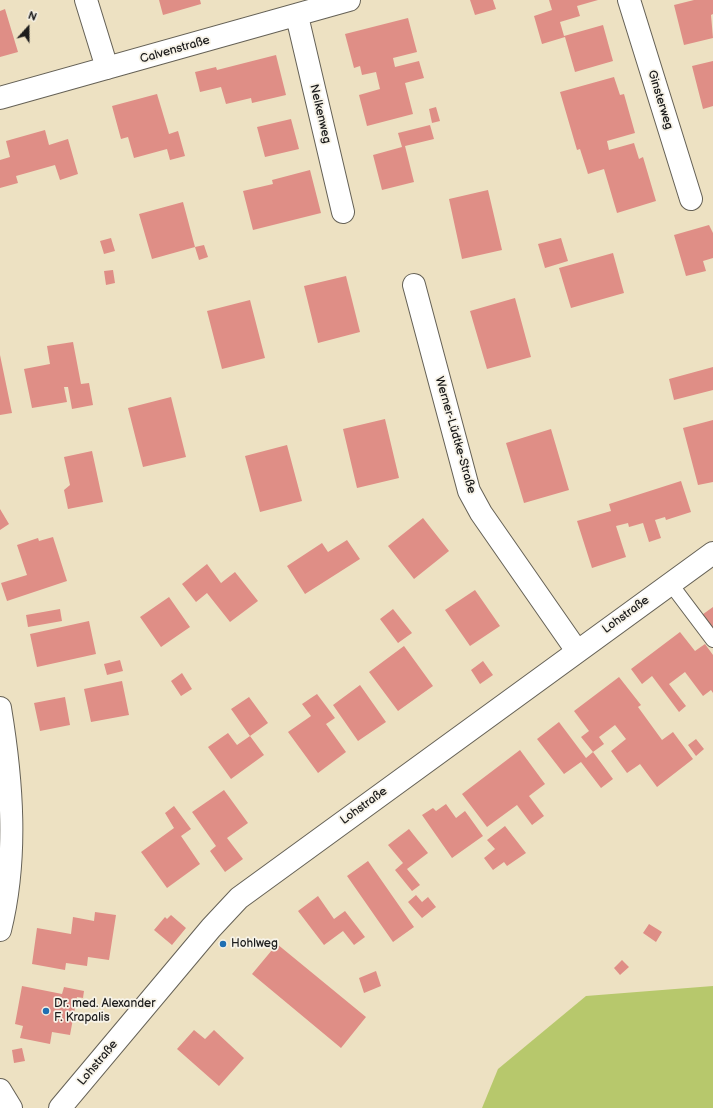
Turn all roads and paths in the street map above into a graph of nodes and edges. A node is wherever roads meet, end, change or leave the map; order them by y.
1 (86, 0) edge
2 (349, 0) edge
3 (629, 0) edge
4 (297, 16) junction
5 (107, 68) junction
6 (0, 98) edge
7 (691, 199) dead end
8 (343, 212) dead end
9 (414, 285) dead end
10 (713, 553) edge
11 (670, 583) junction
12 (713, 640) edge
13 (577, 651) junction
14 (0, 708) edge
15 (0, 930) edge
16 (60, 1108) edge

1 - 5 street
2 - 4 street, Calvenstraße
3 - 7 street, Ginsterweg
4 - 5 street, Calvenstraße
4 - 8 street, Nelkenweg
5 - 6 street, Calvenstraße
9 - 13 street, Werner-Lüdtke-Straße
10 - 11 street, Lohstraße
11 - 12 lane
11 - 13 street, Lohstraße
13 - 16 street, Lohstraße
14 - 15 street

